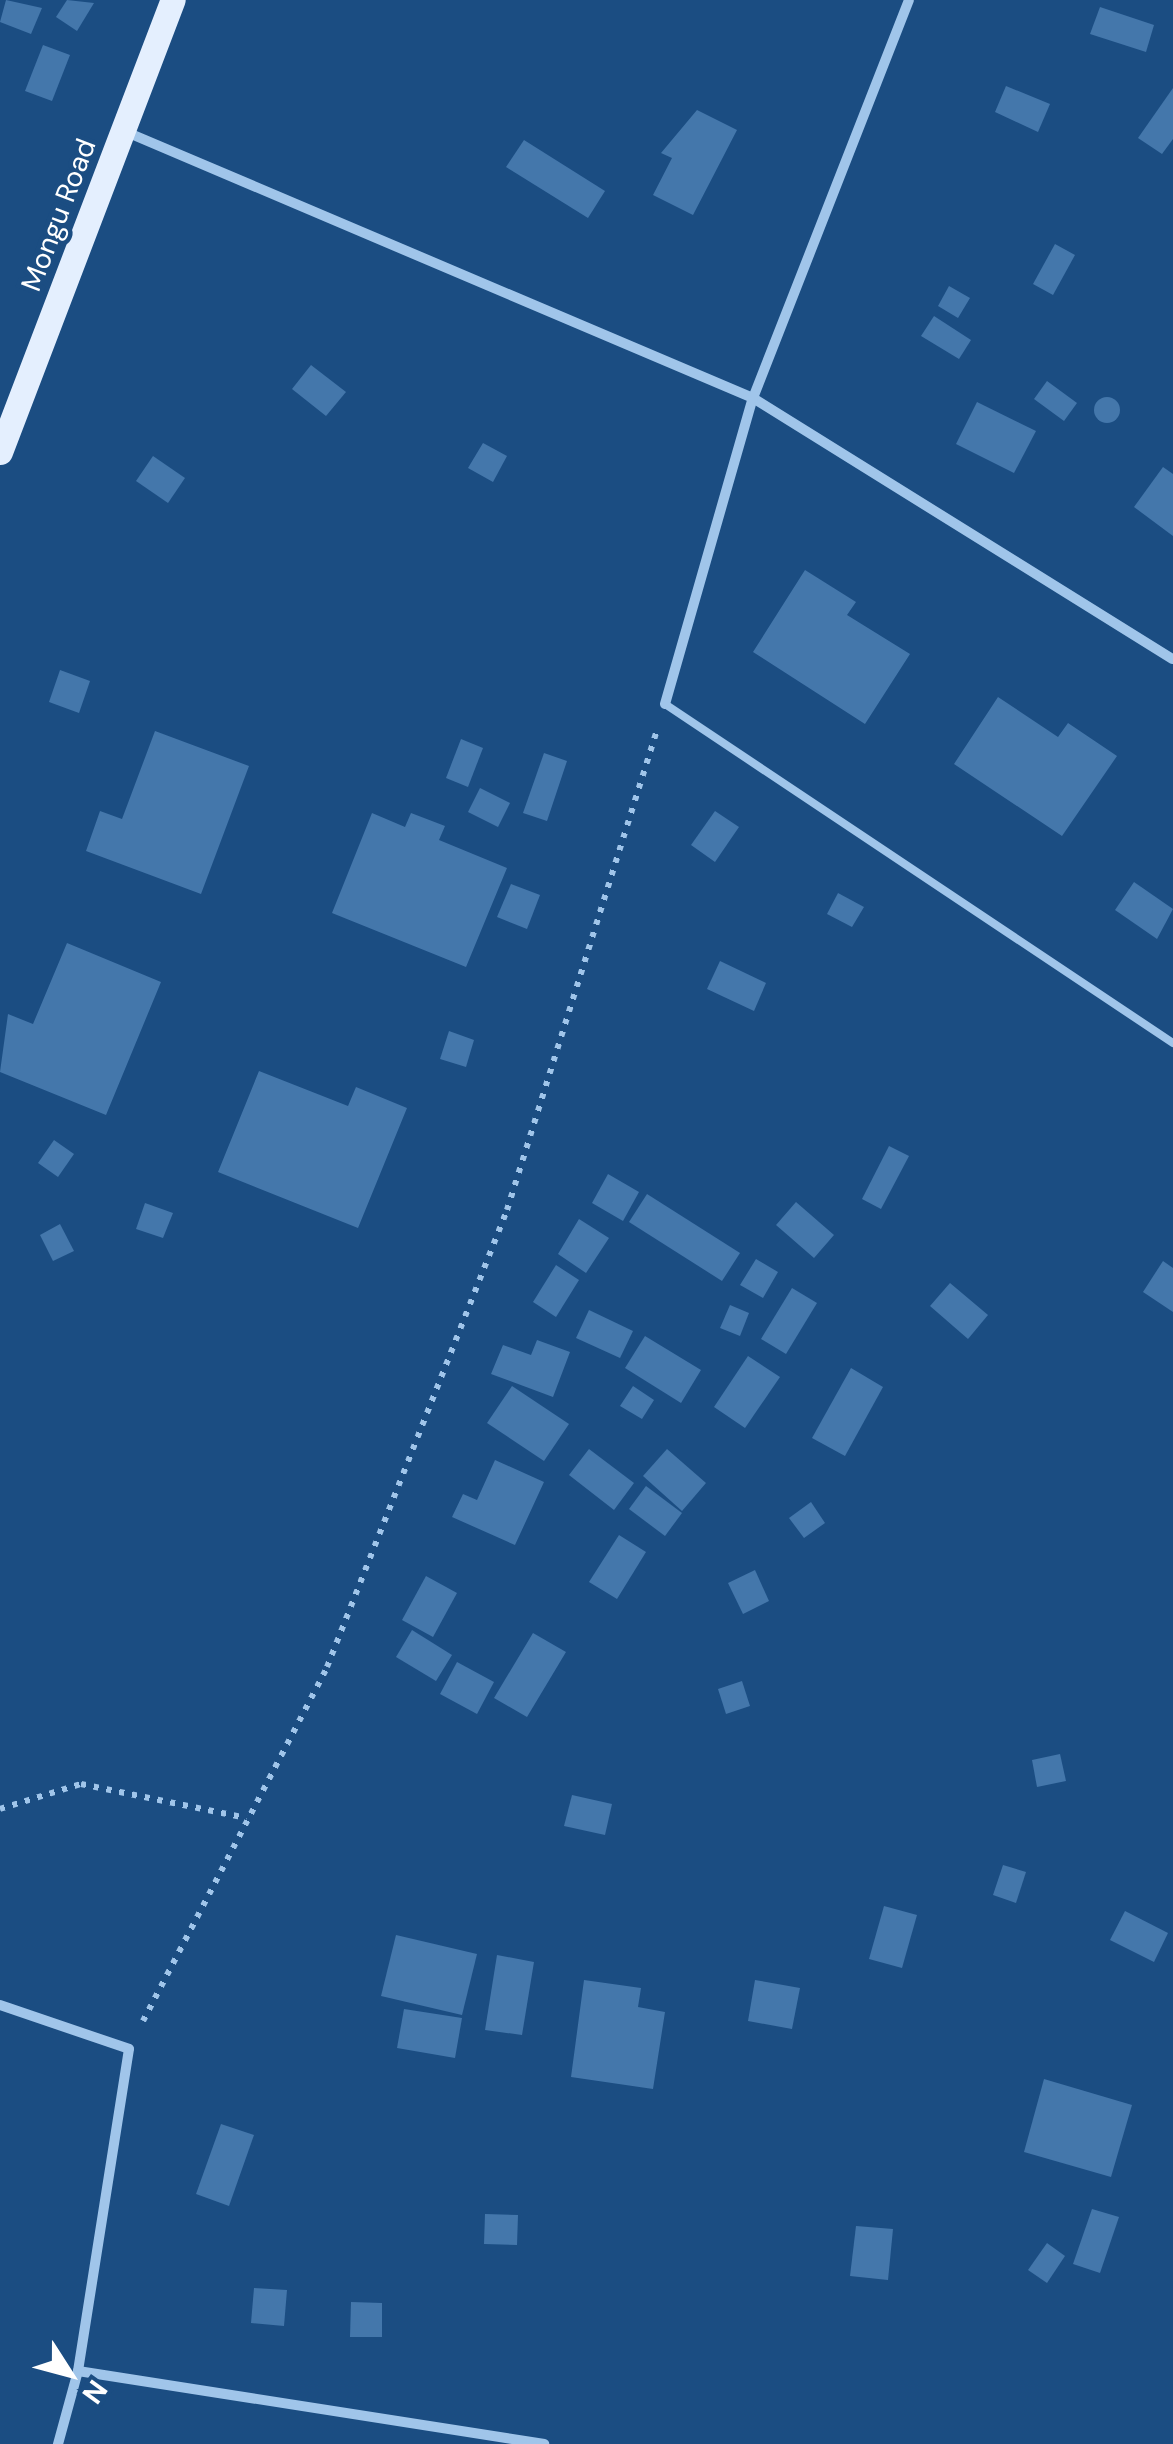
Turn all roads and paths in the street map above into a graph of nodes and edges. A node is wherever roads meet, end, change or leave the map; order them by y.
1 (173, 0) edge
2 (908, 0) edge
3 (124, 131) junction
4 (753, 398) junction
5 (0, 452) edge
6 (1173, 659) edge
7 (666, 704) junction
8 (1173, 1043) edge
9 (0, 1808) edge
10 (247, 1818) junction
11 (0, 2005) edge
12 (129, 2048) junction
13 (78, 2370) junction
14 (58, 2444) edge
15 (544, 2444) edge

1 - 3 main road, Mongu Road
2 - 4 street
3 - 4 street
3 - 5 main road, Mongu Road
4 - 6 street
4 - 7 street
7 - 8 lane
7 - 10 path
9 - 10 path
10 - 12 path
11 - 12 street
12 - 13 street
13 - 14 street
13 - 15 street

